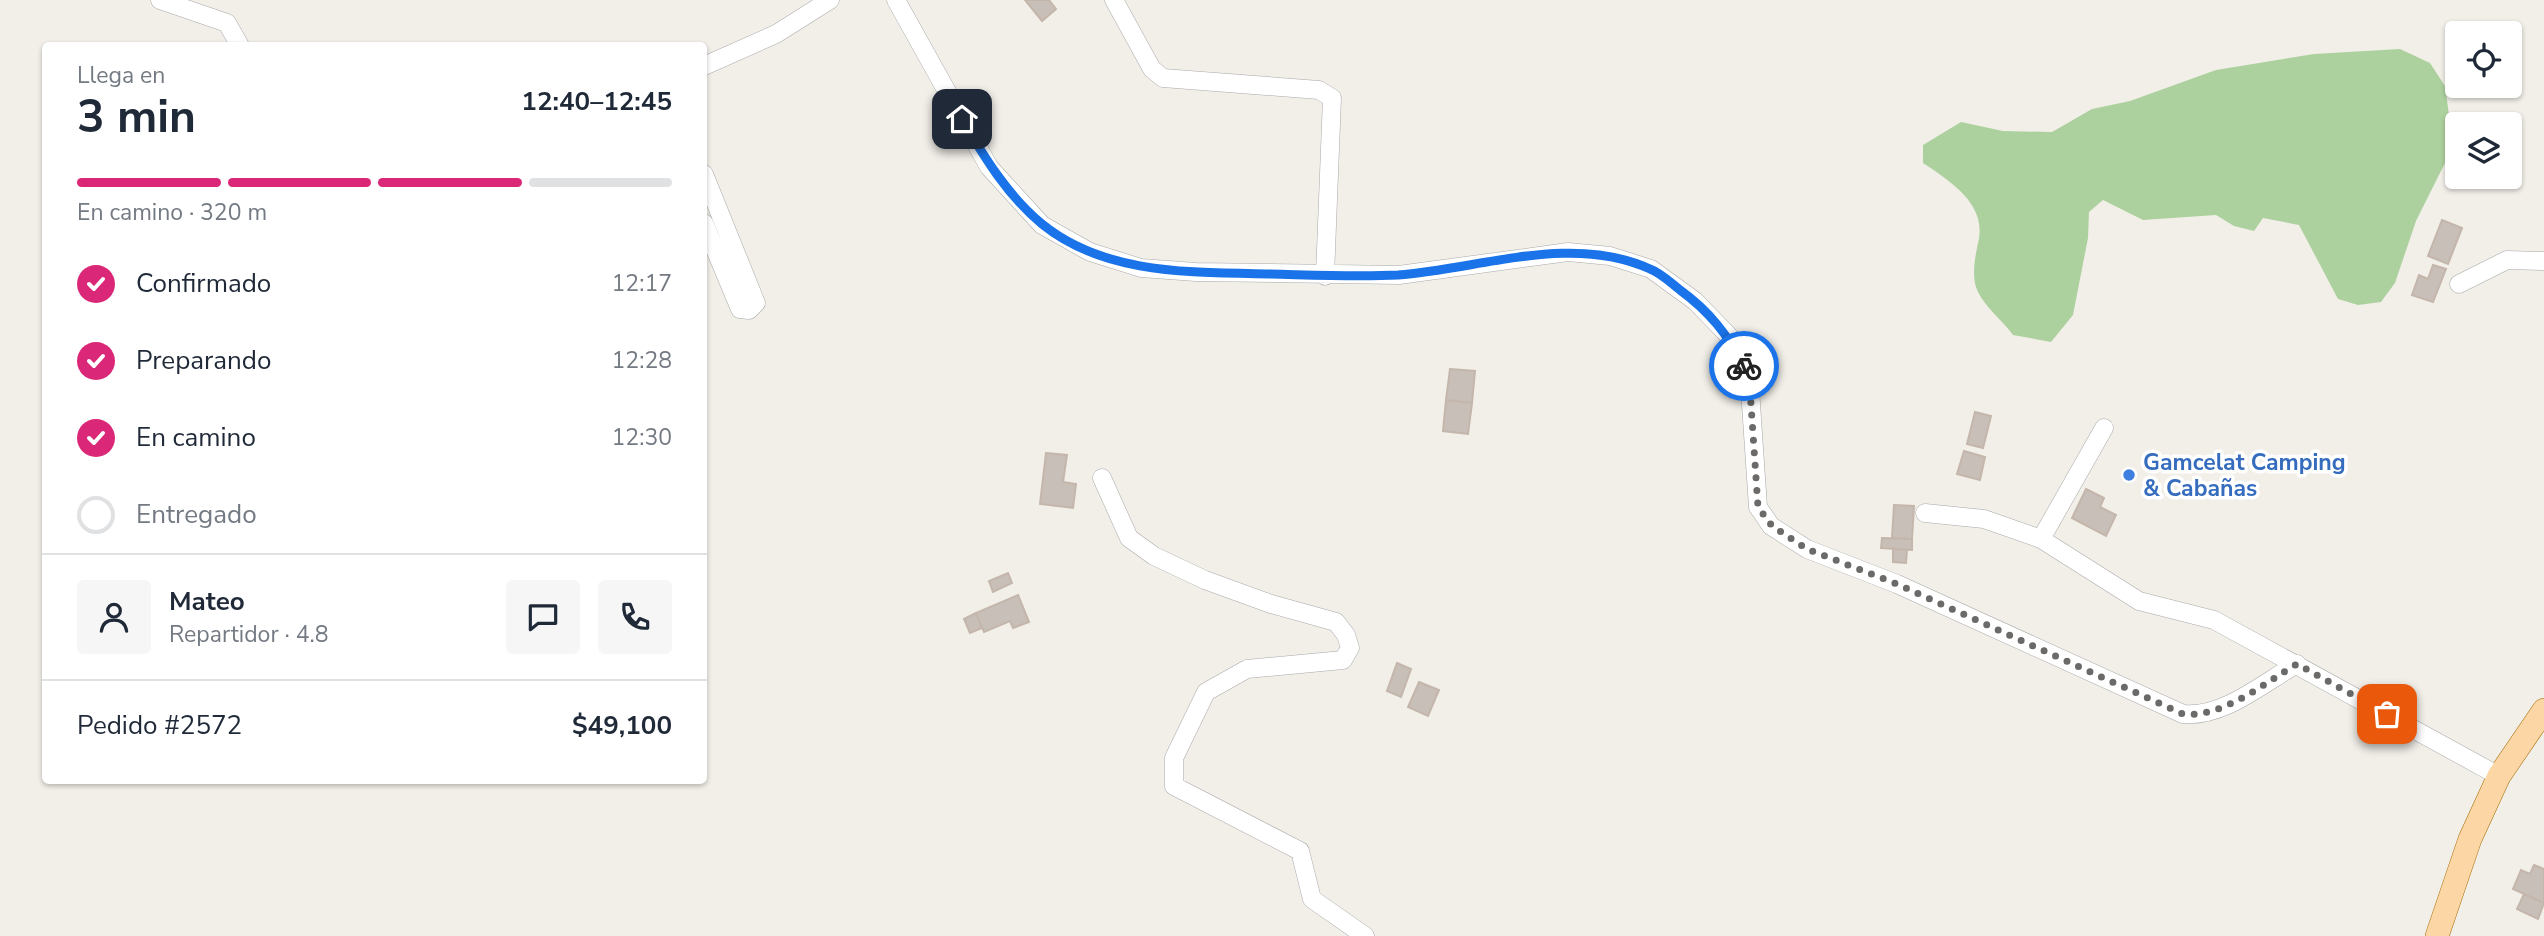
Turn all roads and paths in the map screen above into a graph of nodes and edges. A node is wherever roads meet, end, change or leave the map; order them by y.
1 (160, 0) edge
2 (830, 0) edge
3 (896, 0) edge
4 (1114, 0) edge
5 (238, 42) edge
6 (707, 65) edge
7 (707, 182) edge
8 (707, 230) edge
9 (2544, 261) edge
10 (1325, 276) junction
11 (2459, 284) dead end
12 (2104, 428) dead end
13 (1102, 478) dead end
14 (1925, 513) dead end
15 (2041, 539) junction
16 (2297, 664) junction
17 (2544, 710) edge
18 (2499, 776) junction
19 (1366, 936) edge
20 (2437, 936) edge

1 - 5 street
2 - 6 street
3 - 10 street
4 - 10 street
7 - 8 street
9 - 11 street
10 - 16 street
12 - 15 street
13 - 19 street
14 - 15 street
15 - 16 street
16 - 18 street
17 - 18 main road
18 - 20 main road

